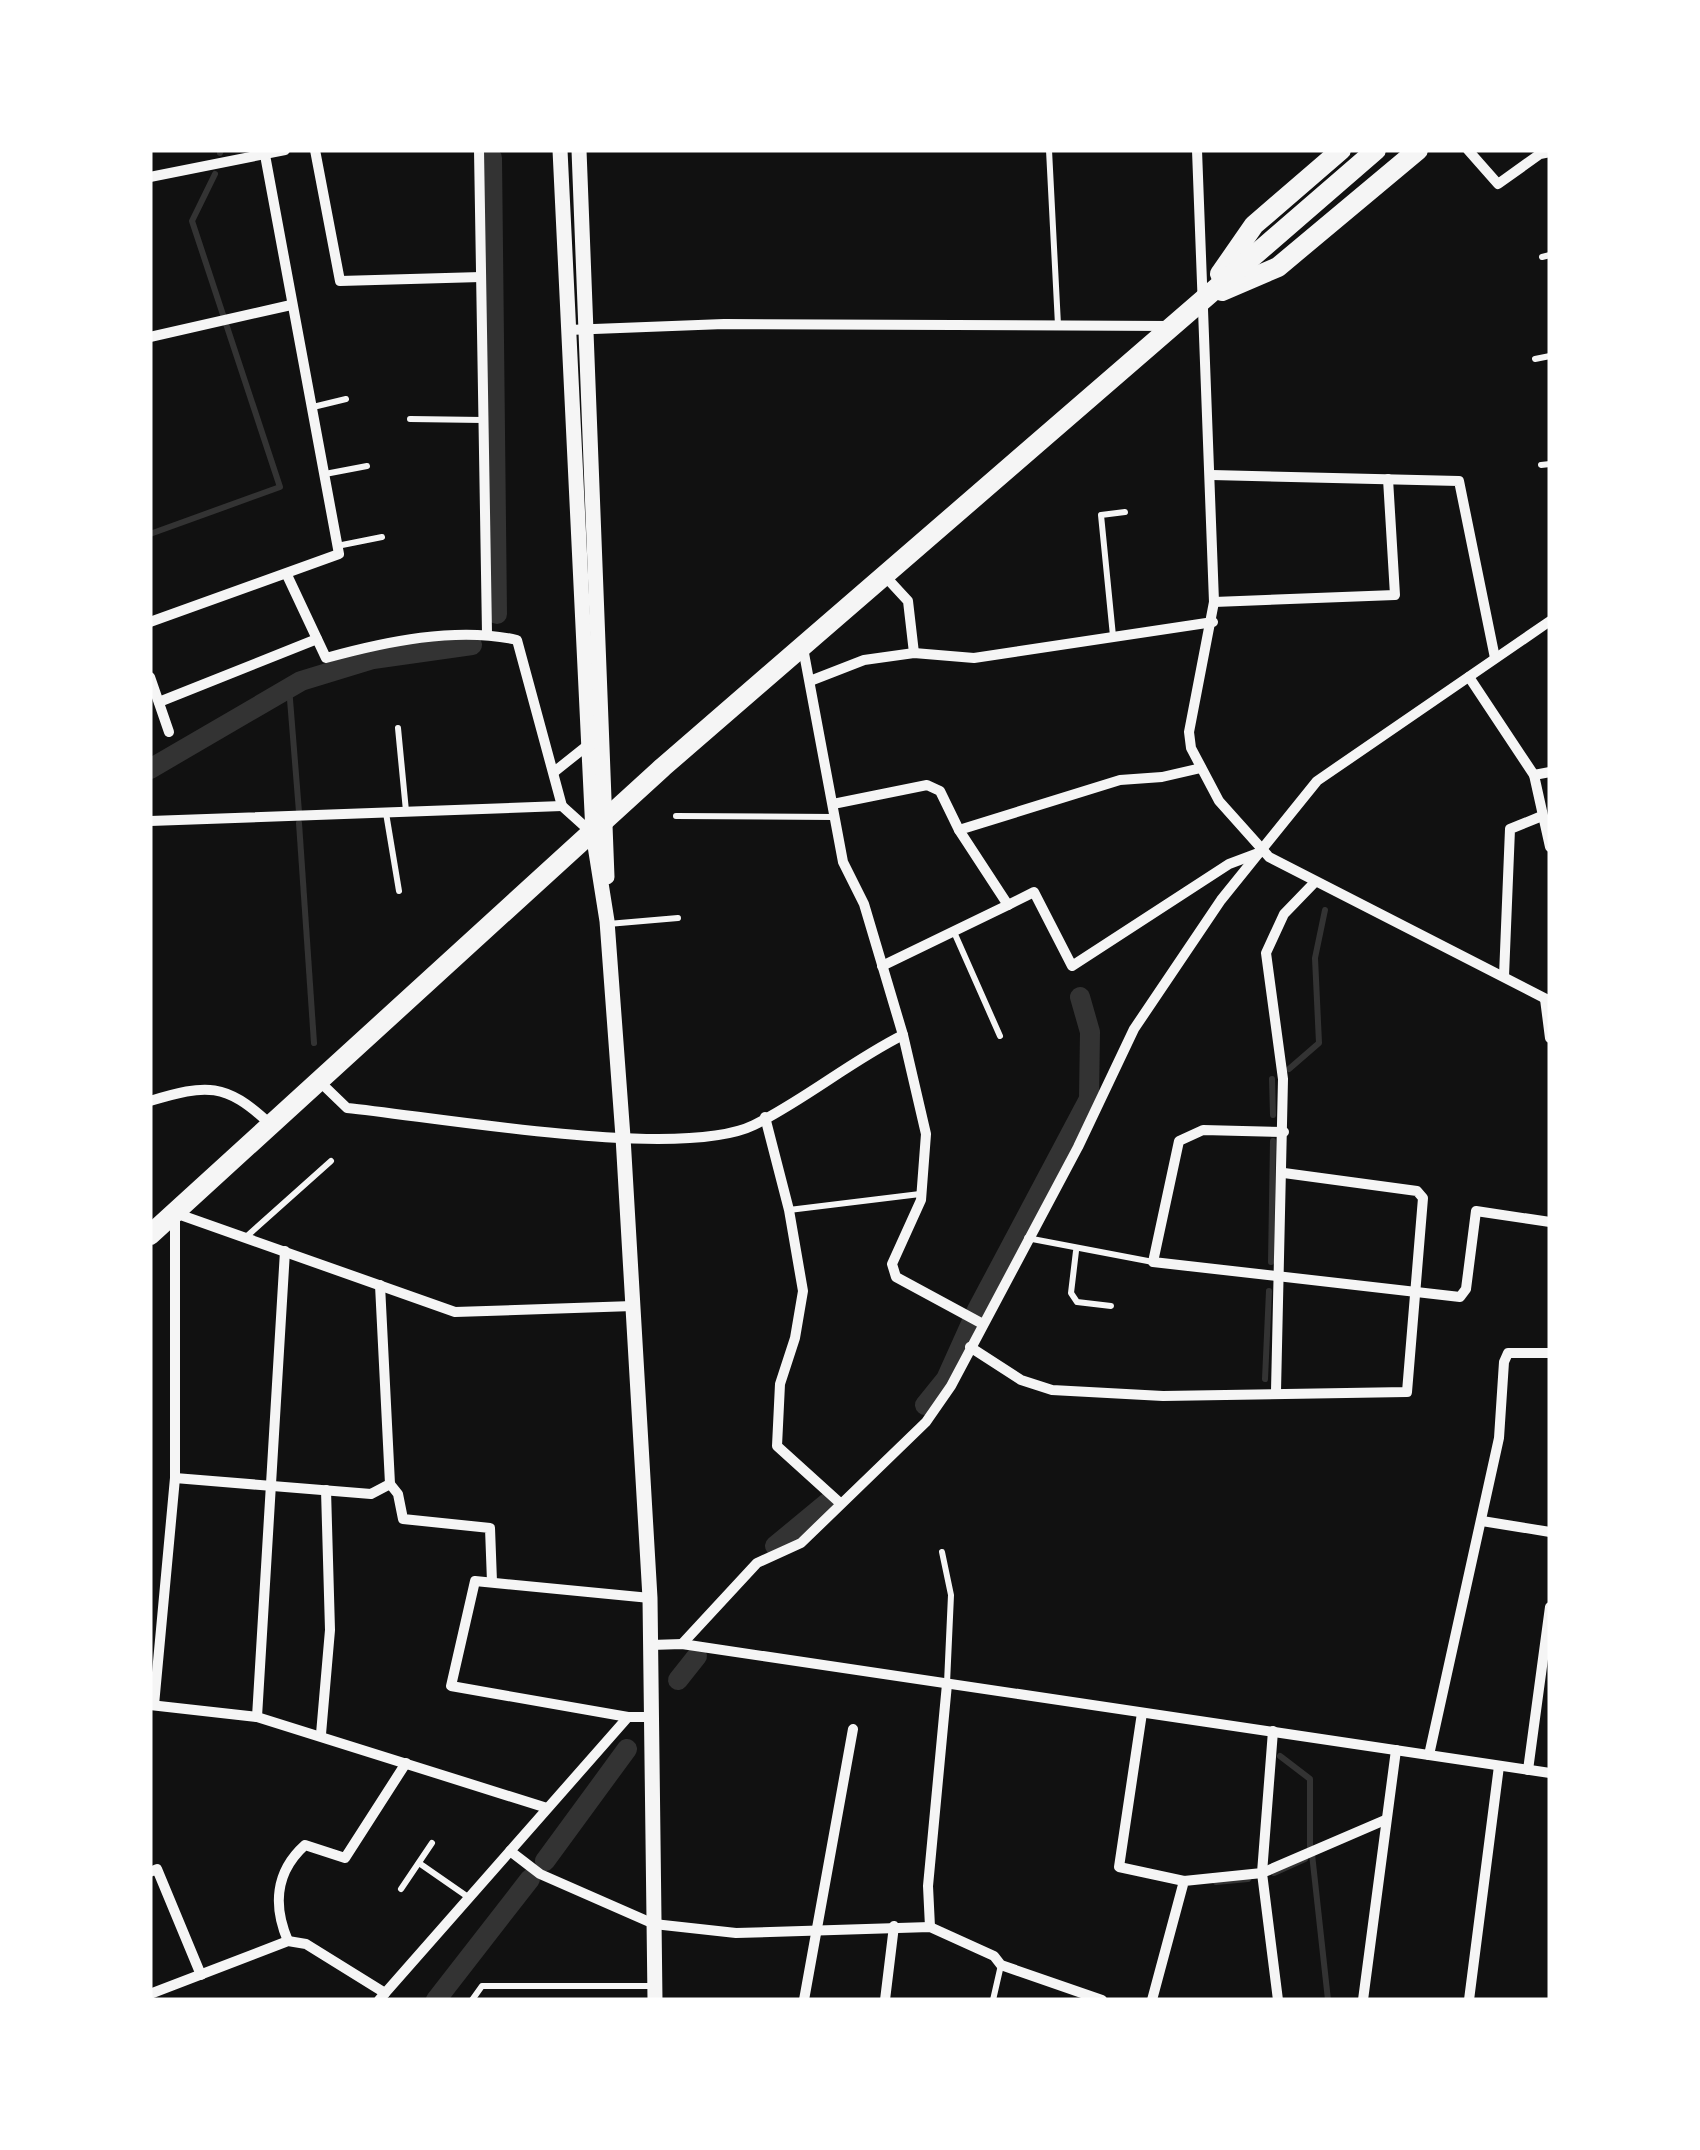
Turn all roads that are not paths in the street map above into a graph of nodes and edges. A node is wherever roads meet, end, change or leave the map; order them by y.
1 (285, 150) edge
2 (315, 150) edge
3 (479, 150) edge
4 (560, 150) edge
5 (579, 150) edge
6 (1048, 150) edge
7 (1196, 150) edge
8 (1341, 150) edge
9 (1376, 150) edge
10 (1418, 150) edge
11 (1468, 150) edge
12 (1550, 152) edge
13 (265, 155) junction
14 (150, 178) edge
15 (481, 277) junction
16 (1202, 300) junction
17 (291, 305) junction
18 (1058, 325) junction
19 (1170, 326) junction
20 (568, 330) junction
21 (587, 330) junction
22 (150, 336) edge
23 (1550, 356) edge
24 (1535, 359) dead end
25 (346, 399) dead end
26 (311, 407) junction
27 (410, 419) dead end
28 (483, 420) junction
29 (1550, 464) edge
30 (1540, 465) dead end
31 (367, 466) dead end
32 (324, 474) junction
33 (1212, 476) junction
34 (1388, 479) junction
35 (1126, 512) dead end
36 (382, 537) dead end
37 (337, 546) junction
38 (884, 575) junction
39 (287, 576) junction
40 (1214, 602) junction
41 (1550, 621) edge
42 (150, 622) edge
43 (1213, 622) junction
44 (486, 633) junction
45 (1113, 637) junction
46 (317, 639) junction
47 (803, 646) junction
48 (914, 653) junction
49 (1495, 658) junction
50 (1470, 677) junction
51 (150, 678) edge
52 (810, 681) junction
53 (159, 702) junction
54 (398, 728) dead end
55 (169, 732) dead end
56 (588, 745) junction
57 (1201, 768) junction
58 (554, 772) junction
59 (1550, 772) edge
60 (1534, 776) junction
61 (562, 806) junction
62 (834, 810) junction
63 (406, 811) junction
64 (386, 813) junction
65 (676, 816) dead end
66 (1542, 816) junction
67 (150, 822) edge
68 (600, 827) junction
69 (959, 830) junction
70 (1550, 847) edge
71 (1262, 852) junction
72 (1314, 883) junction
73 (399, 891) dead end
74 (1008, 904) junction
75 (678, 918) dead end
76 (607, 923) junction
77 (954, 932) junction
78 (882, 966) junction
79 (1504, 976) junction
80 (1548, 1000) edge
81 (903, 1035) junction
82 (1000, 1036) dead end
83 (1550, 1038) edge
84 (318, 1081) junction
85 (150, 1100) edge
86 (765, 1117) junction
87 (271, 1125) junction
88 (1284, 1132) junction
89 (624, 1138) junction
90 (332, 1161) dead end
91 (1284, 1173) junction
92 (922, 1194) junction
93 (789, 1210) junction
94 (175, 1213) junction
95 (1550, 1222) edge
96 (150, 1236) edge
97 (245, 1238) junction
98 (1027, 1238) junction
99 (1076, 1250) junction
100 (285, 1251) junction
101 (1152, 1262) junction
102 (1280, 1279) junction
103 (380, 1285) junction
104 (1414, 1292) junction
105 (633, 1306) junction
106 (1111, 1306) dead end
107 (976, 1320) junction
108 (970, 1347) junction
109 (1550, 1354) edge
110 (1276, 1391) junction
111 (174, 1478) junction
112 (390, 1484) junction
113 (273, 1485) junction
114 (326, 1490) junction
115 (840, 1503) junction
116 (1482, 1521) junction
117 (1550, 1532) edge
118 (942, 1552) dead end
119 (492, 1582) junction
120 (650, 1598) junction
121 (1550, 1607) edge
122 (1548, 1633) edge
123 (682, 1644) junction
124 (650, 1645) junction
125 (948, 1684) junction
126 (1545, 1686) edge
127 (152, 1705) edge
128 (1142, 1713) junction
129 (257, 1717) junction
130 (628, 1717) junction
131 (652, 1717) junction
132 (854, 1729) dead end
133 (1273, 1731) junction
134 (322, 1734) junction
135 (1396, 1750) junction
136 (1429, 1755) junction
137 (406, 1764) junction
138 (1499, 1766) junction
139 (1528, 1770) junction
140 (1550, 1773) edge
141 (546, 1808) junction
142 (1385, 1820) junction
143 (432, 1843) dead end
144 (510, 1851) junction
145 (418, 1864) junction
146 (150, 1872) edge
147 (1262, 1872) junction
148 (1184, 1882) junction
149 (401, 1889) dead end
150 (469, 1898) junction
151 (654, 1924) junction
152 (894, 1926) junction
153 (930, 1927) junction
154 (813, 1930) junction
155 (288, 1941) junction
156 (1001, 1965) junction
157 (200, 1974) junction
158 (655, 1993) edge
159 (150, 1994) edge
160 (382, 1997) edge
161 (472, 2000) edge
162 (804, 2000) edge
163 (885, 2000) edge
164 (993, 2000) edge
165 (1102, 2000) edge
166 (1152, 2000) edge
167 (1278, 2000) edge
168 (1362, 2000) edge
169 (1469, 2000) edge

1 - 13 street
2 - 15 street
3 - 15 street
4 - 20 street
5 - 21 street
6 - 18 lane
7 - 16 street
8 - 16 highway
9 - 16 highway
10 - 16 highway
11 - 12 street
13 - 14 street
13 - 17 street
15 - 28 street
16 - 19 highway
16 - 33 street
17 - 22 street
17 - 26 street
18 - 19 street
18 - 21 street
19 - 38 highway
20 - 21 street
20 - 56 street
21 - 68 street
23 - 24 lane
25 - 26 lane
26 - 32 street
27 - 28 lane
28 - 44 street
29 - 30 lane
31 - 32 lane
32 - 37 street
33 - 34 street
33 - 40 street
34 - 40 street
34 - 49 street
35 - 45 lane
36 - 37 lane
37 - 39 street
38 - 47 highway
38 - 48 street
39 - 42 street
39 - 46 street
40 - 43 street
41 - 49 street
43 - 45 street
43 - 57 street
44 - 46 street
44 - 58 street
45 - 48 street
46 - 53 street
47 - 52 street
47 - 68 highway
48 - 52 street
49 - 50 street
50 - 60 street
50 - 71 street
51 - 53 street
52 - 62 street
53 - 55 street
54 - 63 lane
56 - 58 street
56 - 68 street
57 - 69 street
57 - 71 street
58 - 61 street
59 - 60 street
60 - 66 street
61 - 63 street
61 - 68 street
62 - 65 lane
62 - 69 street
62 - 78 street
63 - 64 street
64 - 67 street
64 - 73 lane
66 - 70 street
66 - 79 street
68 - 76 street
68 - 84 highway
69 - 74 street
71 - 72 street
71 - 74 street
71 - 98 street
72 - 79 street
72 - 88 street
74 - 77 street
75 - 76 lane
76 - 89 street
77 - 78 street
77 - 82 lane
78 - 81 street
79 - 80 street
80 - 83 street
81 - 86 street
81 - 92 street
84 - 87 highway
84 - 89 street
85 - 87 street
86 - 89 street
86 - 93 street
87 - 94 highway
88 - 91 street
88 - 101 street
89 - 105 street
90 - 97 lane
91 - 102 street
91 - 104 street
92 - 93 lane
92 - 107 street
93 - 115 street
94 - 96 highway
94 - 97 street
94 - 111 street
95 - 104 street
97 - 100 street
98 - 99 lane
98 - 107 street
99 - 101 lane
99 - 106 lane
100 - 103 street
100 - 113 street
101 - 102 street
102 - 104 street
102 - 110 street
103 - 105 street
103 - 112 street
104 - 110 street
105 - 120 street
107 - 108 street
108 - 110 street
108 - 115 street
109 - 116 street
111 - 113 street
111 - 127 street
112 - 114 street
112 - 119 street
113 - 114 street
113 - 129 street
114 - 134 street
115 - 123 street
116 - 117 street
116 - 136 street
118 - 125 lane
119 - 120 street
119 - 130 street
120 - 124 street
121 - 122 street
122 - 126 street
123 - 124 street
123 - 125 street
124 - 131 street
125 - 128 street
125 - 153 street
126 - 139 street
127 - 129 street
128 - 133 street
128 - 148 street
129 - 134 street
130 - 131 street
130 - 141 street
131 - 151 street
132 - 154 street
133 - 135 street
133 - 147 street
134 - 137 street
135 - 136 street
135 - 142 street
136 - 138 street
137 - 141 street
137 - 155 street
138 - 139 street
138 - 169 street
139 - 140 street
141 - 144 street
142 - 147 street
142 - 168 street
143 - 145 lane
144 - 150 street
144 - 151 street
145 - 149 lane
145 - 150 lane
146 - 157 street
147 - 148 street
147 - 167 street
148 - 166 street
150 - 160 street
151 - 154 street
151 - 158 street
152 - 153 street
152 - 154 street
152 - 163 street
153 - 156 street
154 - 162 street
155 - 157 street
155 - 160 street
156 - 164 lane
156 - 165 street
157 - 159 street
158 - 161 lane

